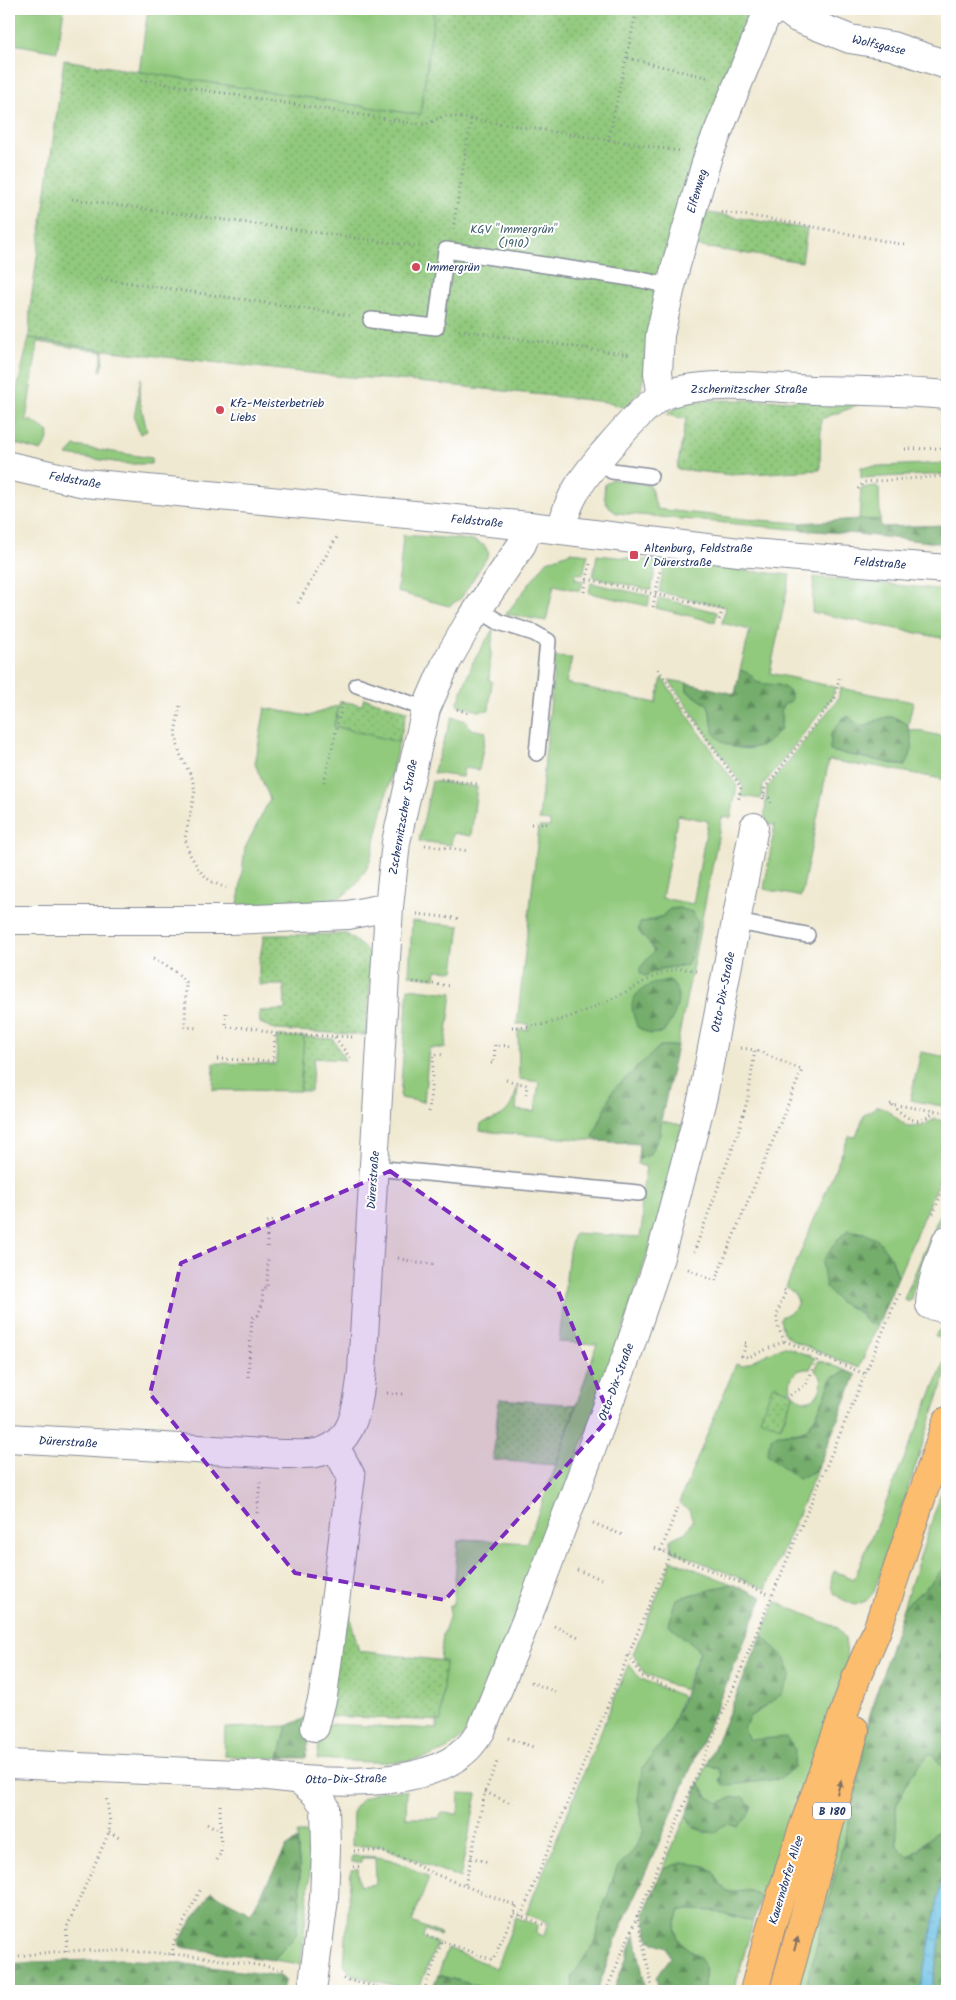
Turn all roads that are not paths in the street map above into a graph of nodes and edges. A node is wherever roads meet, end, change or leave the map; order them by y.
1 (786, 9) edge
2 (947, 65) edge
3 (670, 286) junction
4 (371, 320) road end
5 (947, 395) edge
6 (662, 396) junction
7 (597, 461) junction
8 (9, 466) edge
9 (650, 476) dead end
10 (529, 526) junction
11 (562, 530) junction
12 (947, 569) edge
13 (478, 609) junction
14 (358, 685) dead end
15 (426, 709) junction
16 (538, 753) dead end
17 (754, 827) dead end
18 (389, 909) junction
19 (9, 920) edge
20 (737, 922) junction
21 (807, 935) dead end
22 (374, 1168) junction
23 (638, 1193) dead end
24 (947, 1240) edge
25 (939, 1307) edge
26 (947, 1421) edge
27 (9, 1438) edge
28 (335, 1446) junction
29 (877, 1630) junction
30 (315, 1727) dead end
31 (9, 1764) edge
32 (299, 1780) junction
33 (314, 1983) edge
34 (754, 1991) edge
35 (784, 1991) edge

1 - 2 street, Wolfsgasse
1 - 3 street, Elfenweg
3 - 4 lane
3 - 6 street, Elfenweg
5 - 6 street, Zschernitzscher Straße
6 - 7 street, Zschernitzscher Straße
7 - 9 lane
7 - 11 street, Zschernitzscher Straße
8 - 10 street, Feldstraße
10 - 11 street, Feldstraße
10 - 13 street, Zschernitzscher Straße
11 - 12 street, Feldstraße
13 - 15 street, Zschernitzscher Straße
13 - 16 lane
14 - 15 lane
15 - 18 street, Zschernitzscher Straße
17 - 20 street, Otto-Dix-Straße
18 - 19 street
18 - 22 street, Dürerstraße
20 - 21 lane
20 - 32 street, Otto-Dix-Straße
22 - 23 lane
22 - 28 street, Dürerstraße
24 - 25 street
26 - 29 main road, Kauerndorfer Allee / B 180
27 - 28 street, Dürerstraße
28 - 30 street
29 - 34 main road, Kauerndorfer Allee / B 180
35 -> 29 main road, Kauerndorfer Allee / B 180
31 - 32 street, Otto-Dix-Straße
32 - 33 street, Otto-Dix-Straße

